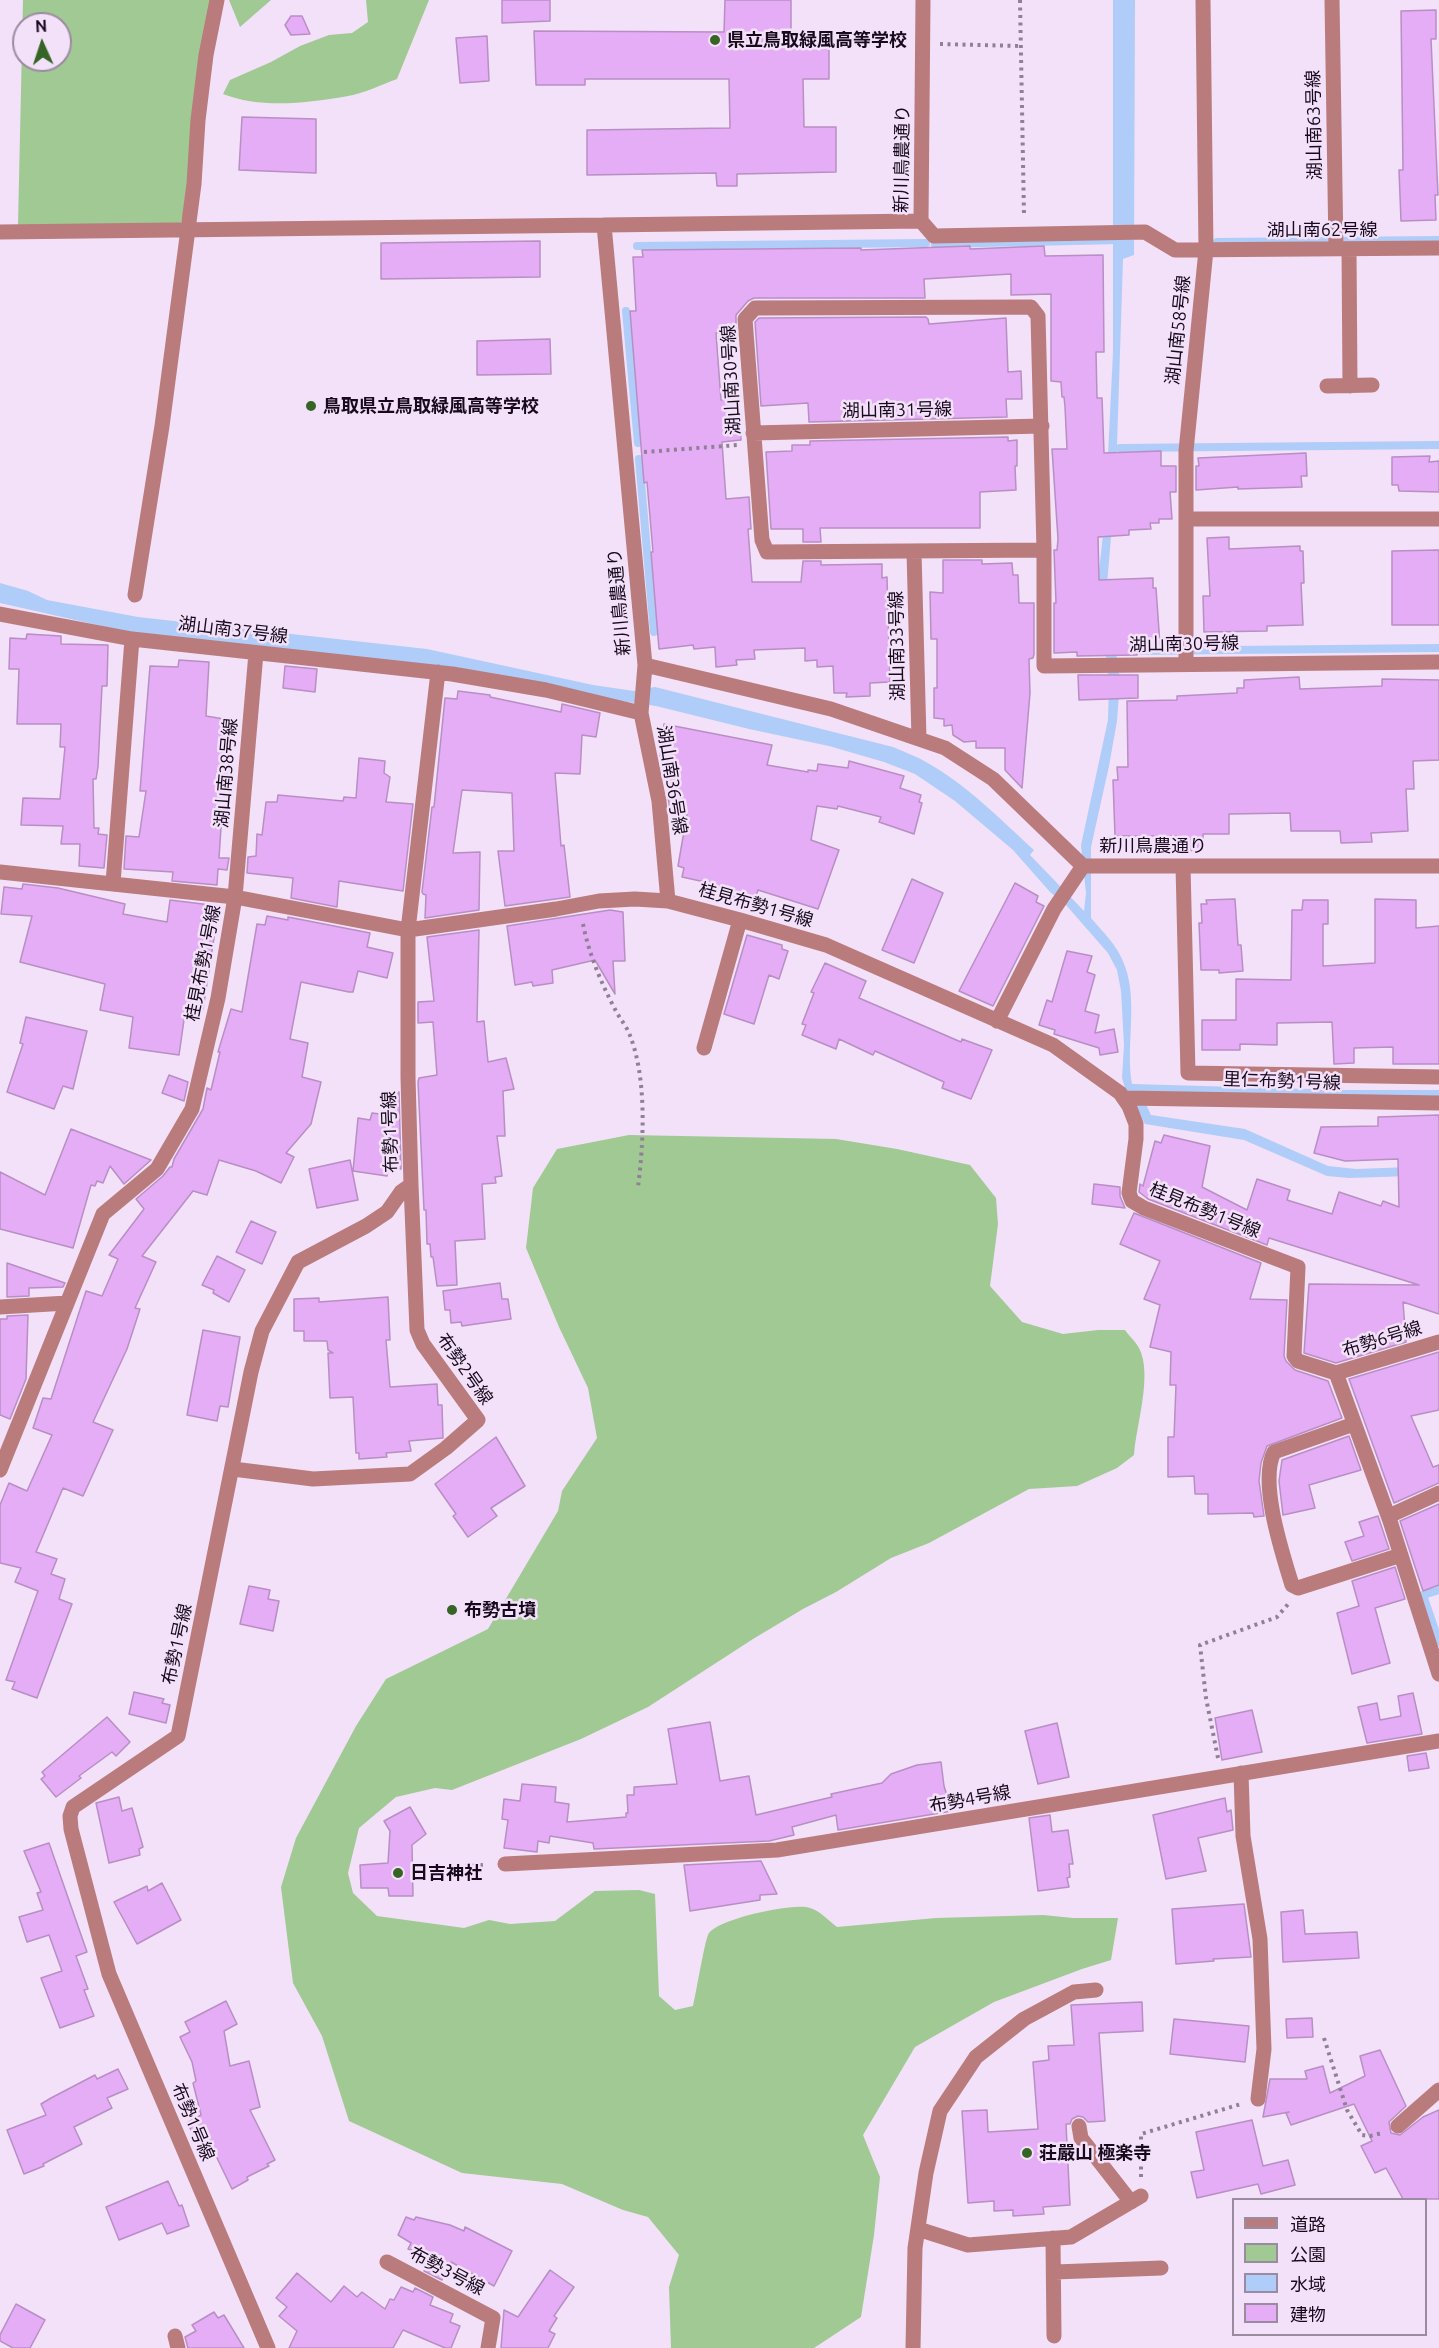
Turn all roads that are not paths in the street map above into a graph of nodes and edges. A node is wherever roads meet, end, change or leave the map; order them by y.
1 (217, 0) edge
2 (923, 0) edge
3 (1203, 0) edge
4 (1332, 0) edge
5 (921, 221) junction
6 (604, 225) junction
7 (189, 230) junction
8 (0, 232) edge
9 (1439, 248) edge
10 (1342, 249) junction
11 (1206, 250) junction
12 (1372, 385) dead end
13 (1327, 386) dead end
14 (1350, 386) junction
15 (1042, 426) junction
16 (753, 438) junction
17 (1186, 519) junction
18 (1439, 519) edge
19 (1044, 550) junction
20 (914, 552) junction
21 (135, 596) dead end
22 (0, 614) edge
23 (132, 639) junction
24 (256, 653) junction
25 (1439, 662) edge
26 (1186, 663) junction
27 (645, 666) junction
28 (438, 672) junction
29 (641, 713) junction
30 (919, 739) junction
31 (1083, 866) junction
32 (1184, 866) junction
33 (1439, 866) edge
34 (0, 872) edge
35 (113, 883) junction
36 (235, 897) junction
37 (668, 901) junction
38 (740, 920) junction
39 (408, 930) junction
40 (997, 1021) junction
41 (704, 1048) dead end
42 (1439, 1077) edge
43 (1124, 1098) junction
44 (1439, 1103) edge
45 (411, 1185) junction
46 (67, 1303) junction
47 (0, 1307) edge
48 (1439, 1342) edge
49 (1336, 1373) junction
50 (1354, 1425) junction
51 (233, 1469) junction
52 (0, 1470) edge
53 (1439, 1493) edge
54 (1389, 1516) junction
55 (1401, 1555) junction
56 (1439, 1674) edge
57 (1439, 1741) edge
58 (1241, 1773) junction
59 (505, 1864) road end
60 (1096, 1990) dead end
61 (1439, 2090) edge
62 (1258, 2099) road end
63 (1398, 2126) road end
64 (1078, 2136) dead end
65 (918, 2229) junction
66 (1053, 2238) junction
67 (387, 2262) dead end
68 (1161, 2268) dead end
69 (1055, 2272) junction
70 (1054, 2336) dead end
71 (268, 2348) edge
72 (488, 2348) edge
73 (913, 2348) edge

1 - 7 street
2 - 5 street, 新川鳥農通り
3 - 11 street, 湖山南58号線
4 - 10 street, 湖山南63号線
5 - 6 street, 新川鳥農通り
5 - 11 street, 湖山南62号線
6 - 7 street
6 - 27 street, 新川鳥農通り
7 - 8 street
7 - 21 street
9 - 10 street, 湖山南62号線
10 - 11 street, 湖山南62号線
10 - 14 street, 湖山南63号線
11 - 17 street, 湖山南58号線
12 - 14 street
13 - 14 street
15 - 16 street, 湖山南31号線
15 - 16 street, 湖山南30号線
15 - 19 street, 湖山南30号線
16 - 20 street, 湖山南30号線
17 - 18 street
17 - 26 street, 湖山南58号線
19 - 20 street, 湖山南30号線
19 - 26 street, 湖山南30号線
20 - 30 street, 湖山南33号線
22 - 23 street, 湖山南37号線
23 - 24 street, 湖山南37号線
23 - 35 street
24 - 28 street, 湖山南37号線
24 - 36 street, 湖山南38号線
25 - 26 street, 湖山南30号線
27 - 29 street, 湖山南36号線
27 - 30 street, 新川鳥農通り
28 - 29 street, 湖山南37号線
28 - 39 street
29 - 37 street, 湖山南36号線
30 - 31 street, 新川鳥農通り
31 - 32 street, 新川鳥農通り
31 - 40 street
32 - 33 street, 新川鳥農通り
32 - 42 street
34 - 35 street
35 - 36 street
36 - 39 street, 桂見布勢1号線
36 - 46 street, 桂見布勢1号線
37 - 38 street, 桂見布勢1号線
37 - 39 street, 桂見布勢1号線
38 - 40 street, 桂見布勢1号線
38 - 41 street
39 - 45 street, 布勢1号線
40 - 43 street, 桂見布勢1号線
43 - 44 street, 里仁布勢1号線
43 - 49 street, 桂見布勢1号線
45 - 51 street, 布勢1号線
45 - 51 street, 布勢2号線
46 - 47 street
46 - 52 street, 桂見布勢1号線
48 - 49 street, 布勢6号線
49 - 50 street
50 - 54 street
50 - 55 street
51 - 71 street, 布勢1号線
53 - 54 street
54 - 55 street
55 - 56 street
57 - 58 street, 布勢4号線
58 - 59 street, 布勢4号線
58 - 62 street
60 - 65 street
61 - 63 street
64 - 66 street
65 - 66 street
65 - 73 street
66 - 69 street
67 - 72 street, 布勢3号線
68 - 69 street
69 - 70 street

